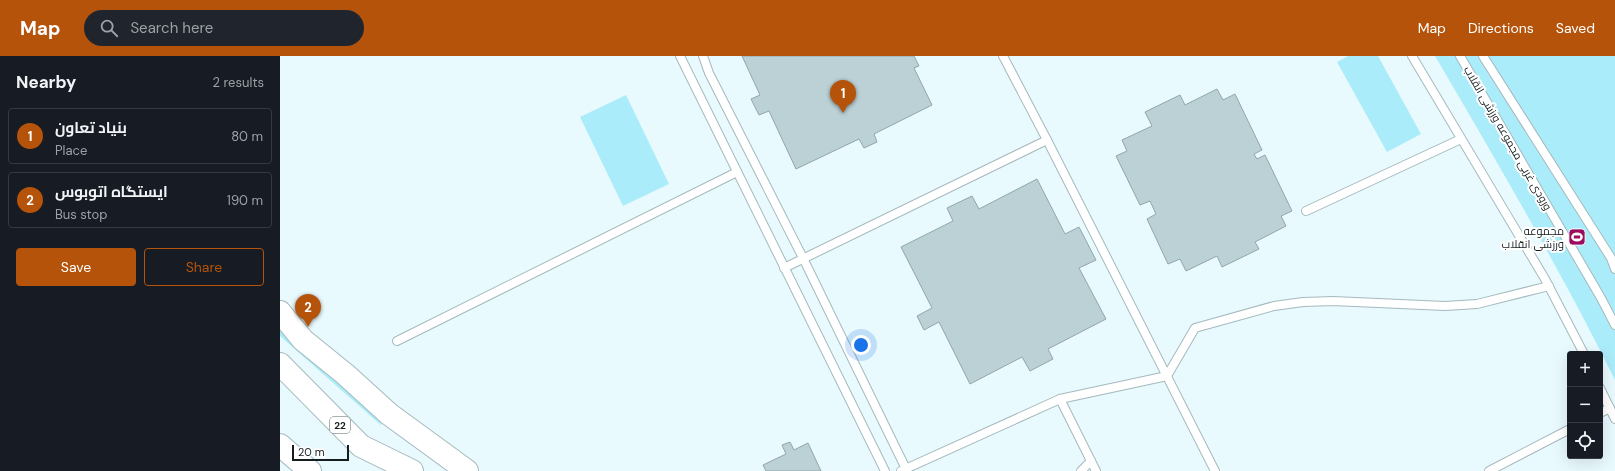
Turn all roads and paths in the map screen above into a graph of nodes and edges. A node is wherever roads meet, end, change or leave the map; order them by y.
1 (680, 56) edge
2 (703, 56) edge
3 (1003, 56) edge
4 (1412, 56) edge
5 (1460, 56) edge
6 (1483, 56) edge
7 (1461, 139) junction
8 (1047, 140) junction
9 (737, 172) junction
10 (1306, 211) dead end
11 (803, 258) junction
12 (784, 268) junction
13 (1615, 269) edge
14 (1548, 286) junction
15 (280, 312) edge
16 (1615, 325) edge
17 (397, 342) dead end
18 (1582, 351) edge
19 (280, 364) edge
20 (1166, 376) junction
21 (1603, 394) edge
22 (1060, 399) junction
23 (1610, 408) junction
24 (1603, 412) edge
25 (1615, 419) edge
26 (1567, 431) edge
27 (280, 445) edge
28 (361, 446) junction
29 (280, 456) edge
30 (1091, 461) junction
31 (904, 470) edge
32 (290, 471) edge
33 (310, 471) edge
34 (387, 471) edge
35 (412, 471) edge
36 (467, 471) edge
37 (885, 471) edge
38 (1080, 471) edge
39 (1096, 471) edge
40 (1215, 471) edge
41 (1488, 471) edge

1 - 9 lane
2 - 11 lane
3 - 8 lane
4 - 7 lane
5 - 16 lane, ورودی غربی مجموعه ورزشی انقلاب
6 - 13 lane
7 - 10 lane
7 - 14 lane
8 - 11 lane
8 - 20 lane
9 - 12 lane
9 - 17 lane
11 - 12 lane
11 - 31 lane
12 - 37 lane
14 - 18 lane
14 - 20 lane
15 - 36 highway
19 - 28 highway, 22
20 - 22 lane
20 - 40 lane
21 - 23 lane
22 - 30 lane
22 - 31 lane
23 - 24 lane
23 - 25 lane
26 - 41 lane
27 - 33 highway
28 - 34 highway, 22
28 - 35 highway, 22
29 - 32 highway
30 - 38 lane
30 - 39 lane

